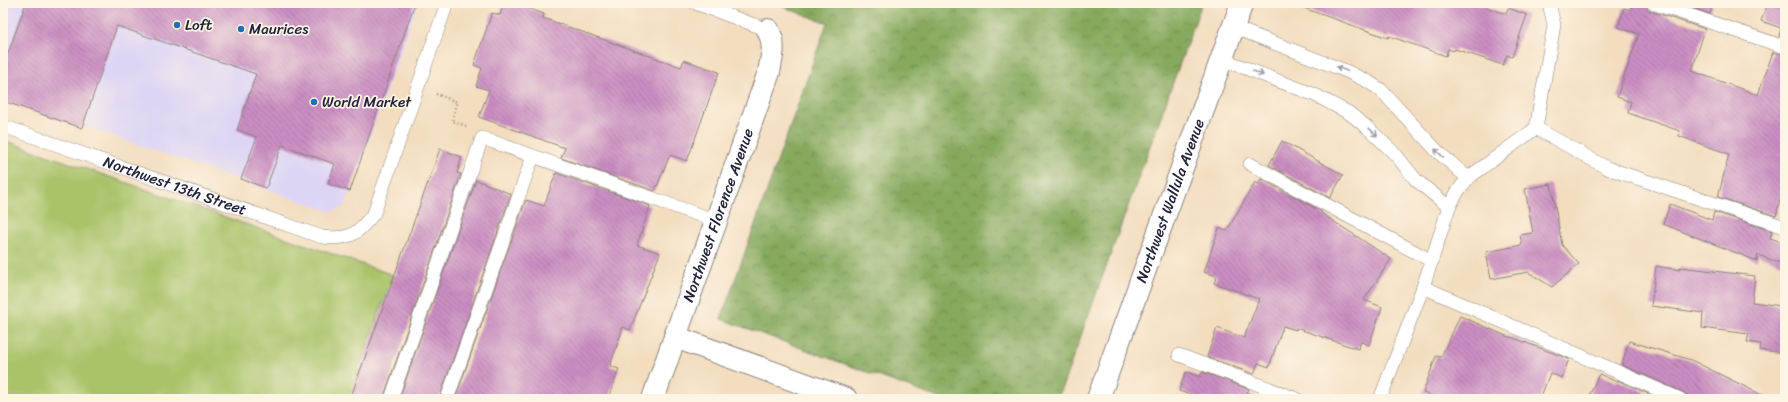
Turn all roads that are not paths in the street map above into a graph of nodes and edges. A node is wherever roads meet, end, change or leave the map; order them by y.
1 (447, 3) edge
2 (695, 3) edge
3 (1242, 3) edge
4 (1549, 3) edge
5 (1653, 3) edge
6 (1233, 28) junction
7 (768, 30) joint
8 (1785, 47) edge
9 (1222, 59) junction
10 (3, 126) edge
11 (1536, 128) junction
12 (533, 156) junction
13 (1250, 164) dead end
14 (1468, 178) junction
15 (1449, 208) junction
16 (716, 221) junction
17 (1785, 226) edge
18 (1432, 261) junction
19 (1423, 287) junction
20 (675, 337) junction
21 (1179, 355) dead end
22 (391, 399) edge
23 (447, 399) edge
24 (653, 399) edge
25 (846, 399) edge
26 (1098, 399) edge
27 (1298, 399) edge
28 (1380, 399) edge
29 (1680, 399) edge

1 - 10 lane, Northwest 13th Street
2 - 7 lane
3 - 6 street, Northwest Wallula Avenue
4 - 11 lane
5 - 8 lane
6 - 9 street, Northwest Wallula Avenue
14 -> 6 lane
7 - 16 street, Northwest Florence Avenue
9 -> 15 lane
9 - 26 street, Northwest Wallula Avenue
11 - 14 lane
11 - 17 lane
12 - 16 lane
12 - 22 lane
12 - 23 lane
13 - 18 lane
14 - 15 lane
15 - 18 lane
16 - 20 street, Northwest Florence Avenue
18 - 19 lane
19 - 28 lane
19 - 29 lane
20 - 24 street, Northwest Florence Avenue
20 - 25 street
21 - 27 lane

